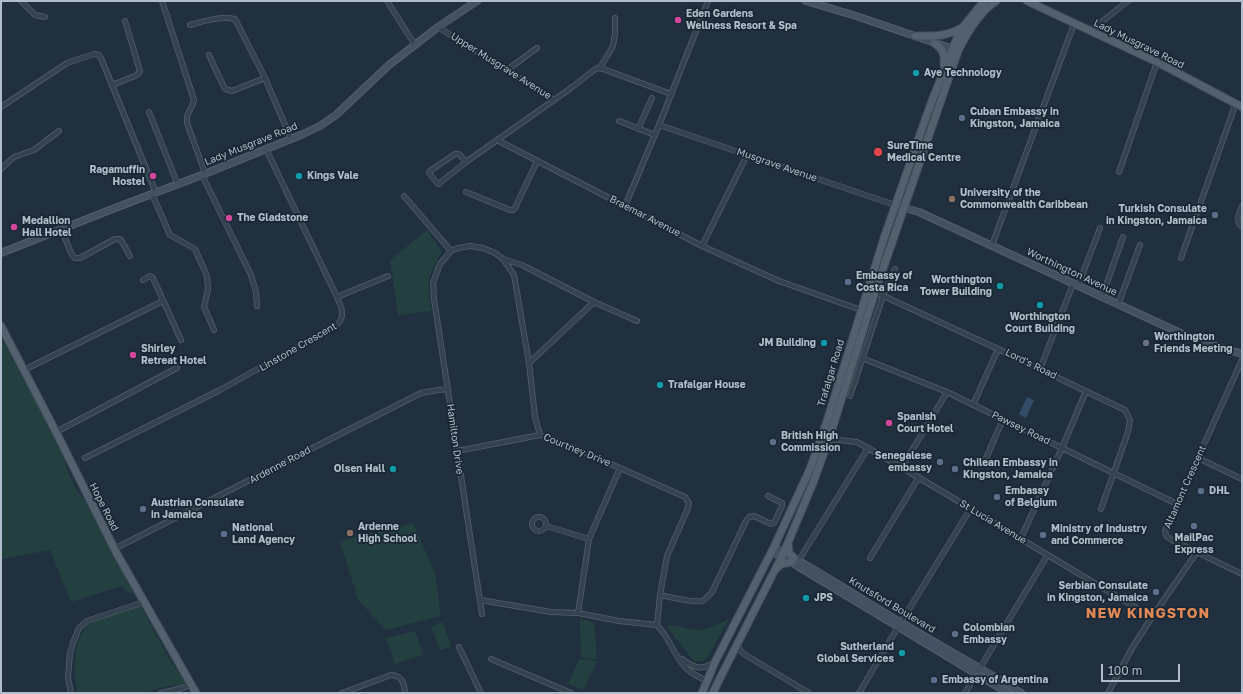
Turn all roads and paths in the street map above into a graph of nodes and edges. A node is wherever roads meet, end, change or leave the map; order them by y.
1 (21, 1) edge
2 (162, 1) edge
3 (387, 1) edge
4 (477, 1) edge
5 (708, 1) edge
6 (806, 1) edge
7 (984, 1) edge
8 (996, 1) edge
9 (1128, 1) edge
10 (1030, 2) edge
11 (45, 17) dead end
12 (615, 18) dead end
13 (125, 21) dead end
14 (1074, 24) junction
15 (190, 25) dead end
16 (438, 27) junction
17 (963, 27) junction
18 (1090, 31) junction
19 (915, 36) junction
20 (934, 42) junction
21 (414, 45) junction
22 (538, 48) dead end
23 (955, 50) junction
24 (209, 55) dead end
25 (1157, 62) junction
26 (600, 68) junction
27 (507, 70) junction
28 (942, 76) junction
29 (265, 78) junction
30 (112, 85) junction
31 (670, 94) junction
32 (652, 98) dead end
33 (554, 100) junction
34 (1239, 105) edge
35 (1, 107) edge
36 (149, 112) dead end
37 (619, 121) dead end
38 (659, 125) junction
39 (638, 129) junction
40 (59, 131) dead end
41 (655, 135) junction
42 (291, 139) junction
43 (497, 140) junction
44 (266, 149) junction
45 (747, 155) junction
46 (537, 161) junction
47 (466, 162) junction
48 (1, 169) edge
49 (1119, 172) dead end
50 (204, 174) junction
51 (178, 184) junction
52 (466, 192) dead end
53 (154, 194) junction
54 (404, 196) dead end
55 (895, 205) junction
56 (625, 206) junction
57 (1242, 206) edge
58 (904, 207) junction
59 (1242, 227) edge
60 (1100, 228) dead end
61 (61, 229) junction
62 (1123, 237) dead end
63 (992, 245) junction
64 (1140, 245) dead end
65 (702, 246) junction
66 (450, 251) junction
67 (1, 253) edge
68 (130, 256) dead end
69 (1181, 258) dead end
70 (503, 259) junction
71 (895, 269) dead end
72 (388, 276) dead end
73 (143, 280) dead end
74 (1075, 285) junction
75 (875, 292) junction
76 (884, 296) junction
77 (337, 297) junction
78 (1102, 297) junction
79 (164, 302) junction
80 (594, 302) junction
81 (1118, 305) junction
82 (257, 306) dead end
83 (861, 310) junction
84 (637, 321) dead end
85 (1, 326) edge
86 (214, 330) dead end
87 (181, 340) dead end
88 (998, 349) junction
89 (1242, 354) edge
90 (862, 358) junction
91 (1242, 360) edge
92 (529, 363) junction
93 (177, 368) dead end
94 (1040, 369) junction
95 (24, 370) junction
96 (448, 390) junction
97 (1086, 391) junction
98 (947, 392) junction
99 (850, 396) dead end
100 (973, 405) junction
101 (1003, 419) junction
102 (56, 432) junction
103 (540, 435) junction
104 (829, 439) junction
105 (868, 448) junction
106 (1062, 448) junction
107 (457, 451) junction
108 (85, 458) dead end
109 (1198, 458) junction
110 (984, 462) dead end
111 (902, 467) junction
112 (620, 468) junction
113 (1113, 473) junction
114 (919, 477) junction
115 (1242, 479) edge
116 (768, 496) dead end
117 (1177, 504) junction
118 (971, 508) junction
119 (1101, 509) dead end
120 (546, 526) dead end
121 (1020, 538) junction
122 (589, 539) junction
123 (789, 541) junction
124 (114, 549) junction
125 (773, 550) junction
126 (1197, 552) junction
127 (782, 554) junction
128 (1048, 556) junction
129 (870, 558) dead end
130 (795, 560) junction
131 (772, 574) junction
132 (1242, 574) edge
133 (660, 596) junction
134 (480, 598) junction
135 (144, 602) junction
136 (578, 613) junction
137 (482, 614) dead end
138 (1152, 617) junction
139 (657, 625) junction
140 (899, 625) junction
141 (738, 642) junction
142 (459, 647) dead end
143 (677, 656) junction
144 (491, 659) dead end
145 (715, 662) junction
146 (980, 668) junction
147 (976, 674) junction
148 (719, 680) junction
149 (707, 681) junction
150 (191, 684) junction
151 (71, 693) edge
152 (161, 693) edge
153 (196, 693) edge
154 (342, 693) edge
155 (405, 693) edge
156 (481, 693) edge
157 (569, 693) edge
158 (702, 693) edge
159 (713, 693) edge
160 (809, 693) edge
161 (859, 693) edge
162 (965, 693) edge
163 (1008, 693) edge
164 (1021, 693) edge
165 (1108, 693) edge

1 - 11 street
2 - 50 street
3 - 21 street
4 - 16 main road, Lady Musgrave Road
5 - 31 street
6 - 19 main road
7 - 17 main road
8 - 23 main road
9 - 18 street
10 - 14 main road, Lady Musgrave Road
12 - 26 street
13 - 30 street
14 - 18 main road, Lady Musgrave Road
14 - 63 street
15 - 29 street
16 - 21 main road, Lady Musgrave Road
16 - 27 street, Upper Musgrave Avenue
17 - 19 main road
17 - 23 main road
18 - 25 main road, Lady Musgrave Road
19 - 20 main road
20 - 23 main road
20 - 28 main road
21 - 42 main road, Lady Musgrave Road
22 - 27 street
23 - 28 main road, Trafalgar Road
23 - 58 main road, Trafalgar Road
24 - 29 street
25 - 34 main road, Lady Musgrave Road
25 - 49 street
26 - 31 street
26 - 33 street, Upper Musgrave Avenue
27 - 33 street, Upper Musgrave Avenue
28 - 55 main road, Trafalgar Road
29 - 42 street
30 - 35 street
30 - 53 street
31 - 38 street
32 - 39 street
33 - 43 street
34 - 69 street
36 - 51 street
37 - 39 street
38 - 41 street
38 - 45 street, Musgrave Avenue
39 - 41 street
40 - 48 street
41 - 56 street
42 - 44 main road, Lady Musgrave Road
43 - 46 street, Braemar Avenue
43 - 47 street
44 - 50 main road, Lady Musgrave Road
44 - 77 street, Linstone Crescent
45 - 55 street, Musgrave Avenue
45 - 65 street
46 - 52 street
46 - 56 street, Braemar Avenue
47 - 47 street
50 - 51 main road, Lady Musgrave Road
50 - 82 street
51 - 53 main road, Lady Musgrave Road
53 - 61 main road, Lady Musgrave Road
53 - 86 street
54 - 66 street
55 - 58 main road, Worthington Avenue
55 - 83 main road, Trafalgar Road
56 - 65 street, Braemar Avenue
57 - 59 street
58 - 63 main road, Worthington Avenue
58 - 75 main road, Trafalgar Road
60 - 74 street
61 - 67 main road, Lady Musgrave Road
61 - 68 street
62 - 78 street
63 - 74 main road, Worthington Avenue
64 - 81 street
65 - 83 street, Braemar Avenue
66 - 70 street
66 - 96 street, Hamilton Drive
70 - 80 street
70 - 92 street
71 - 76 street
72 - 77 street
73 - 79 street
74 - 78 main road, Worthington Avenue
74 - 94 street
75 - 76 street, Lord's Road
75 - 104 main road, Trafalgar Road
76 - 88 street, Lord's Road
76 - 90 street
77 - 108 street, Linstone Crescent
78 - 81 main road, Worthington Avenue
79 - 87 street
79 - 95 street
80 - 84 street
80 - 92 street
81 - 89 main road, Worthington Avenue
83 - 125 main road, Trafalgar Road
85 - 95 main road, Hope Road
88 - 94 street, Lord's Road
88 - 100 street
90 - 98 street, Pawsey Road
90 - 99 street
91 - 109 street, Altamont Crescent
92 - 103 street
93 - 102 street
94 - 97 street, Lord's Road
95 - 102 main road, Hope Road
96 - 107 street, Hamilton Drive
96 - 124 street, Ardenne Road
97 - 106 street
97 - 113 street, Lord's Road
98 - 100 street, Pawsey Road
98 - 111 street
100 - 101 street, Pawsey Road
101 - 106 street, Pawsey Road
101 - 110 street
102 - 124 main road, Hope Road
103 - 107 street, Courtney Drive
103 - 112 street, Courtney Drive
104 - 105 street, St Lucia Avenue
104 - 123 main road
105 - 111 street, St Lucia Avenue
105 - 130 street
106 - 113 street, Pawsey Road
106 - 121 street
107 - 134 street, Hamilton Drive
109 - 115 street
109 - 117 street, Altamont Crescent
111 - 114 street, St Lucia Avenue
112 - 122 street
112 - 133 street, Courtney Drive
113 - 117 street, Pawsey Road
113 - 119 street, Lord's Road
114 - 118 street, St Lucia Avenue
114 - 129 street
116 - 133 street
117 - 126 street, Altamont Crescent
118 - 121 street, St Lucia Avenue
118 - 140 street
120 - 122 street
121 - 128 street, St Lucia Avenue
122 - 136 street
123 - 127 main road
123 - 130 main road
124 - 135 main road, Hope Road
125 - 127 main road, Knutsford Boulevard
125 - 145 main road, Trafalgar Road
126 - 132 street, Altamont Crescent
126 - 138 street
127 - 130 main road, Knutsford Boulevard
127 - 131 main road
128 - 138 street, St Lucia Avenue
128 - 146 street
130 - 131 main road
130 - 140 main road, Knutsford Boulevard
131 - 141 main road
133 - 139 street
134 - 136 street
134 - 137 street, Hamilton Drive
135 - 150 main road, Hope Road
135 - 151 street
136 - 139 street
138 - 165 street
139 - 143 street
140 - 146 main road, Knutsford Boulevard
140 - 147 main road, Knutsford Boulevard
140 - 161 street
141 - 148 main road
141 - 160 street
142 - 156 street
143 - 145 street
143 - 149 street
144 - 157 street
145 - 149 main road, Trafalgar Road
146 - 147 street
146 - 164 main road, Knutsford Boulevard
147 - 162 street
147 - 163 main road, Knutsford Boulevard
148 - 149 main road
148 - 159 main road
149 - 158 main road, Trafalgar Road
150 - 152 street
150 - 153 main road, Hope Road
154 - 155 street

